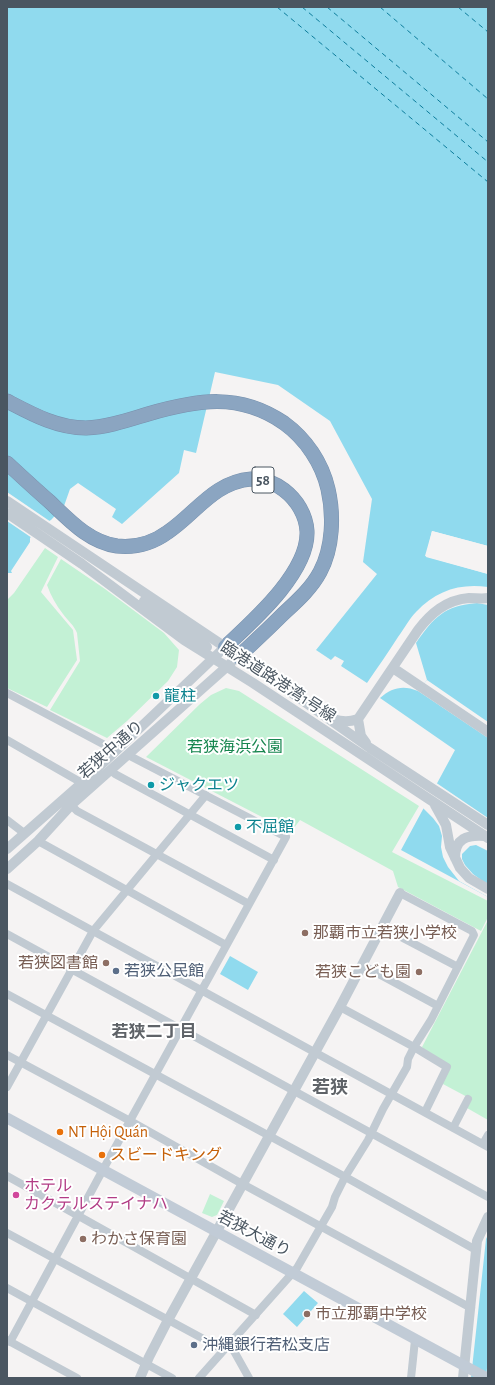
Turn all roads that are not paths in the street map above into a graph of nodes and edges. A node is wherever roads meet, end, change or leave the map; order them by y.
1 (7, 401) edge
2 (7, 463) edge
3 (7, 501) edge
4 (7, 513) edge
5 (59, 542) junction
6 (488, 598) edge
7 (219, 653) junction
8 (238, 657) junction
9 (226, 667) junction
10 (393, 668) junction
11 (7, 692) edge
12 (326, 716) junction
13 (358, 719) junction
14 (488, 732) edge
15 (7, 740) edge
16 (370, 748) junction
17 (116, 751) junction
18 (128, 755) junction
19 (110, 770) junction
20 (82, 783) junction
21 (206, 796) junction
22 (68, 802) junction
23 (432, 802) junction
24 (190, 815) junction
25 (7, 820) edge
26 (488, 825) edge
27 (24, 834) junction
28 (486, 837) edge
29 (38, 841) junction
30 (7, 849) edge
31 (157, 854) junction
32 (274, 860) junction
33 (455, 860) junction
34 (7, 869) edge
35 (7, 884) edge
36 (488, 889) edge
37 (127, 890) junction
38 (400, 893) joint
39 (249, 904) junction
40 (382, 927) junction
41 (93, 931) junction
42 (7, 934) edge
43 (226, 945) junction
44 (362, 966) junction
45 (458, 967) junction
46 (71, 970) junction
47 (201, 991) junction
48 (7, 994) edge
49 (438, 1006) junction
50 (340, 1007) junction
51 (47, 1015) junction
52 (180, 1030) junction
53 (414, 1048) junction
54 (315, 1053) junction
55 (7, 1055) edge
56 (20, 1062) junction
57 (156, 1074) junction
58 (7, 1087) edge
59 (293, 1092) junction
60 (391, 1094) junction
61 (468, 1099) dead end
62 (425, 1112) junction
63 (7, 1118) edge
64 (130, 1120) junction
65 (453, 1128) junction
66 (371, 1134) junction
67 (488, 1135) edge
68 (269, 1136) junction
69 (486, 1145) edge
70 (103, 1170) junction
71 (7, 1176) edge
72 (345, 1177) junction
73 (243, 1184) junction
74 (488, 1197) edge
75 (78, 1216) junction
76 (488, 1217) edge
77 (321, 1226) junction
78 (217, 1232) junction
79 (7, 1233) edge
80 (476, 1250) junction
81 (55, 1259) junction
82 (293, 1273) junction
83 (191, 1278) junction
84 (7, 1288) edge
85 (31, 1301) junction
86 (470, 1308) junction
87 (256, 1314) junction
88 (168, 1320) junction
89 (415, 1340) junction
90 (9, 1341) edge
91 (230, 1344) junction
92 (224, 1350) junction
93 (145, 1364) junction
94 (466, 1371) edge
95 (77, 1378) edge
96 (140, 1378) edge
97 (172, 1378) edge
98 (199, 1378) edge
99 (249, 1378) edge
100 (411, 1378) edge
101 (487, 1378) edge

1 - 8 highway
2 - 7 highway, 58
3 - 5 street
4 - 5 street
5 - 7 street, 臨港道路港湾1号線
5 - 7 street, 臨港道路港湾1号線
6 - 10 street
7 - 8 street, 臨港道路港湾1号線
7 - 9 street
7 - 17 street, 若狭中通り
8 - 9 street, 若狭中通り
8 - 12 street, 臨港道路港湾1号線
9 - 18 street, 若狭中通り
9 - 23 street, 臨港道路港湾1号線
10 - 13 street
10 - 14 street
11 - 17 street
12 - 13 street
12 - 16 street, 臨港道路港湾1号線
13 - 16 street
15 - 20 street
16 - 26 street, 臨港道路港湾1号線
17 - 20 street, 若狭中通り
18 - 19 street, 若狭中通り
18 - 21 street
19 - 22 street, 若狭中通り
19 - 24 street
20 - 22 street, 若狭中通り
21 - 24 street
21 - 32 street
22 - 27 street, 若狭中通り
22 - 29 street, 若狭中通り
22 - 31 street
23 - 28 street, 臨港道路港湾1号線
23 - 33 street
24 - 31 street
24 - 32 street
25 - 27 street
27 - 30 street, 若狭中通り
28 - 33 street
29 - 34 street, 若狭中通り
29 - 37 street
31 - 37 street
31 - 39 street
32 - 39 street
33 - 36 street
35 - 41 street
37 - 41 street
37 - 43 street
38 - 40 street
38 - 45 street
39 - 43 street
40 - 44 street
40 - 45 street
41 - 46 street
41 - 47 street
42 - 46 street
43 - 47 street
44 - 49 street
44 - 50 street
45 - 49 street
46 - 51 street
46 - 52 street
47 - 52 street
47 - 54 street
48 - 51 street
49 - 53 street
50 - 53 street
50 - 54 street
51 - 56 street
51 - 57 street
52 - 57 street
52 - 59 street
53 - 60 street
53 - 62 street
54 - 59 street
54 - 60 street
55 - 56 street
56 - 58 street
56 - 64 street
57 - 64 street
57 - 68 street
59 - 66 street
59 - 68 street
60 - 62 street
60 - 66 street
61 - 65 street
62 - 65 street
63 - 70 main road, 若狭大通り
64 - 70 street
64 - 73 street
65 - 69 street
66 - 72 street
66 - 74 street
67 - 69 street
68 - 72 street
68 - 73 street
70 - 75 street
70 - 78 main road, 若狭大通り
71 - 75 street
72 - 77 street
72 - 80 street
73 - 77 street
73 - 78 street
75 - 81 street
75 - 83 street
76 - 80 street
77 - 82 street
77 - 86 street
78 - 82 main road, 若狭大通り
78 - 83 street
79 - 81 street
80 - 86 street
81 - 85 street
81 - 88 street
82 - 87 street
82 - 89 main road, 若狭大通り
83 - 87 street
83 - 88 street
84 - 85 street
85 - 90 street
85 - 93 street
86 - 94 street
87 - 91 street
88 - 92 street
88 - 93 street
89 - 94 main road, 若狭大通り
89 - 100 street
90 - 95 street
91 - 92 street
91 - 99 street
92 - 98 street
93 - 96 street
93 - 97 street
94 - 101 main road, 若狭大通り

